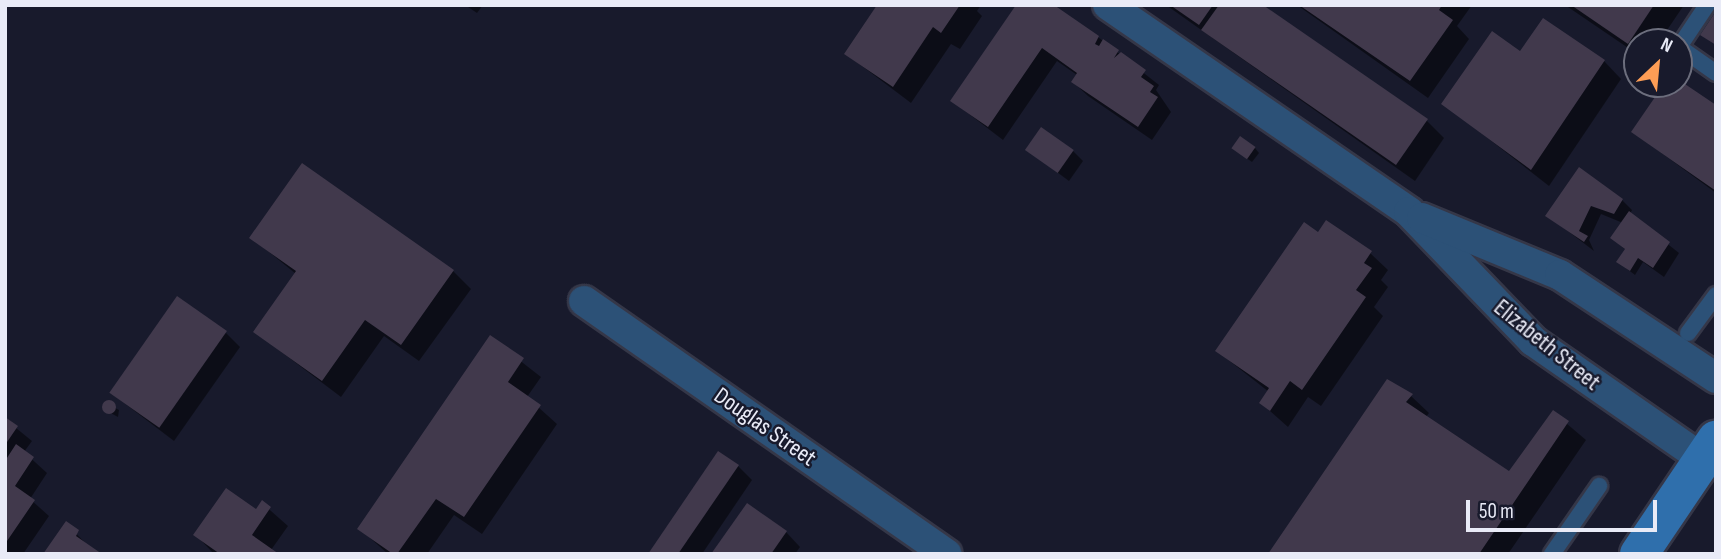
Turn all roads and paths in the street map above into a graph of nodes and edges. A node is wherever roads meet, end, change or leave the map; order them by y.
1 (1108, 5) edge
2 (1707, 5) edge
3 (1716, 73) edge
4 (1409, 212) junction
5 (1716, 295) edge
6 (584, 300) dead end
7 (1688, 333) dead end
8 (1716, 378) edge
9 (1709, 450) edge
10 (1600, 486) dead end
11 (946, 554) edge
12 (1552, 554) edge
13 (1639, 554) edge

1 - 4 street, Elizabeth Street
2 - 3 lane
4 - 8 street, Elizabeth Street
4 - 9 street, Elizabeth Street
5 - 7 lane
6 - 11 street, Douglas Street
9 - 13 main road
10 - 12 lane

